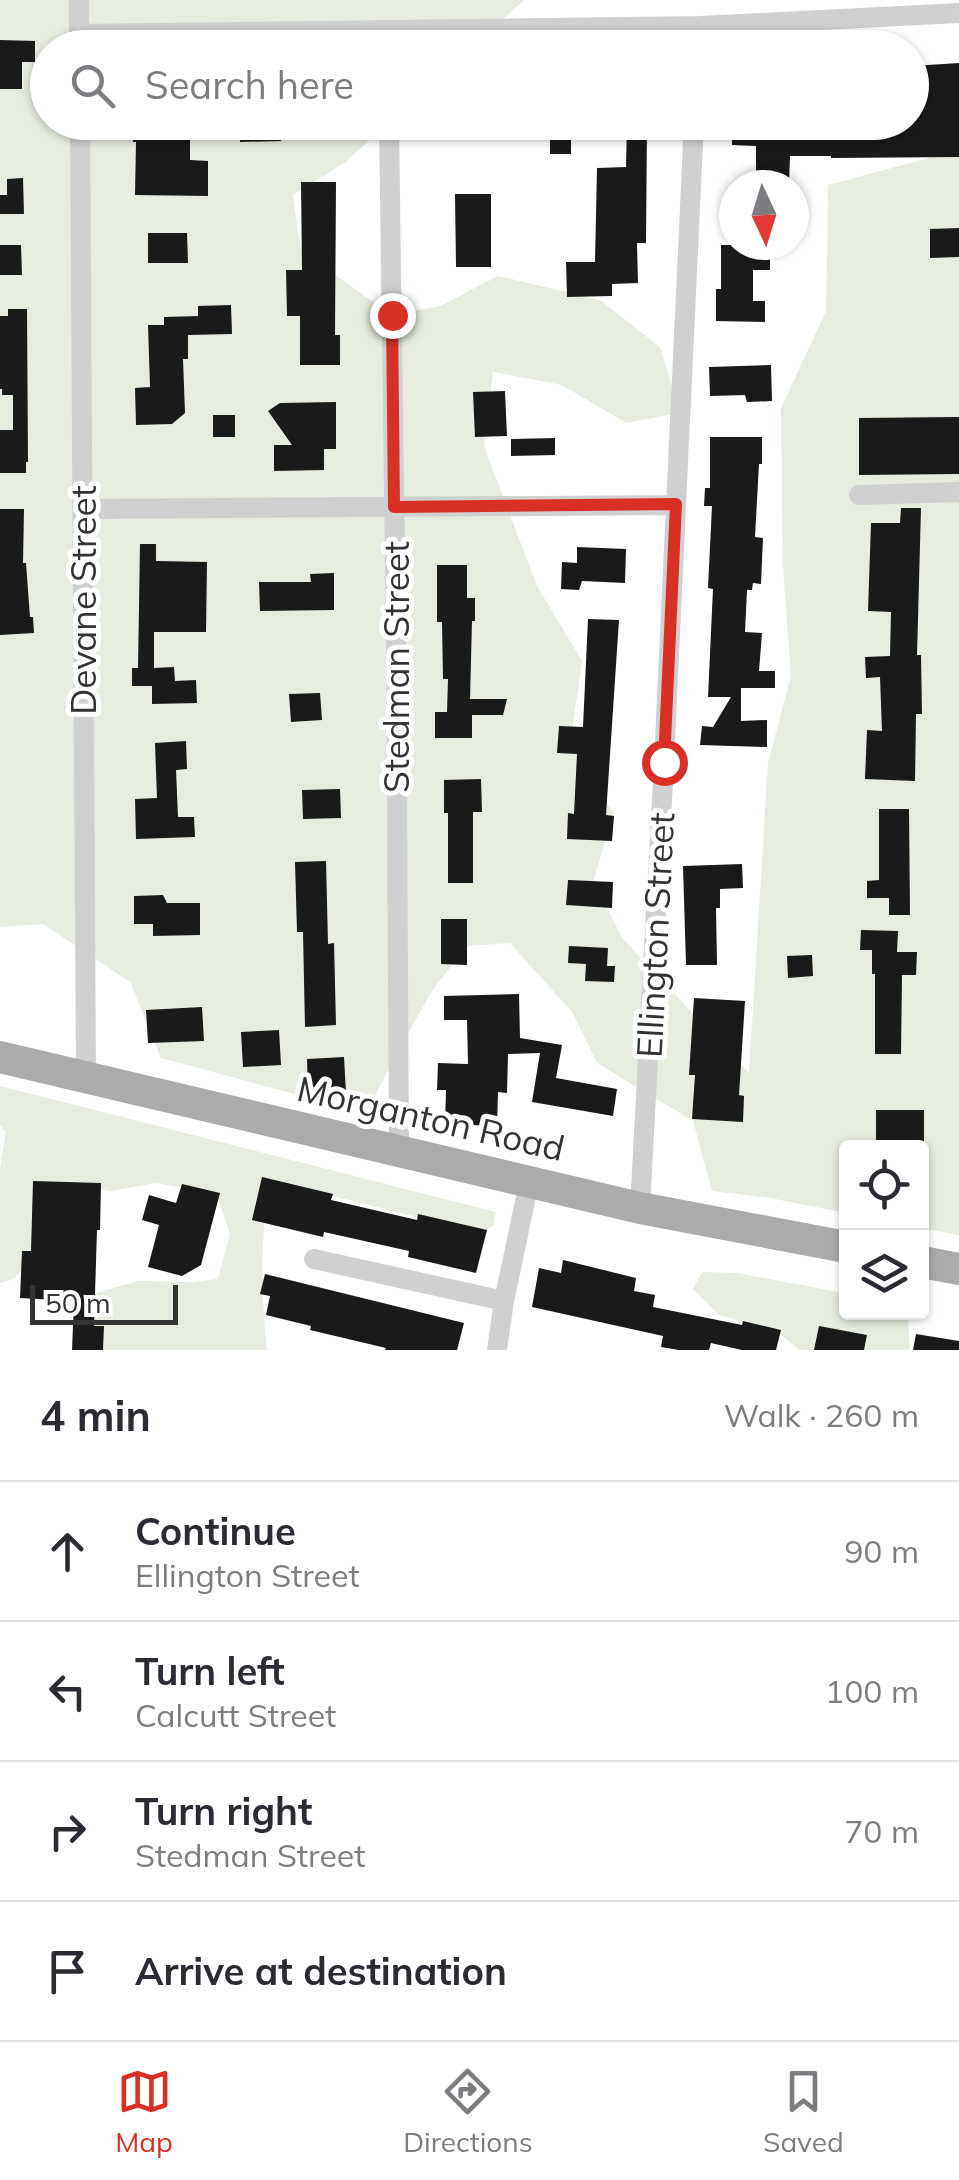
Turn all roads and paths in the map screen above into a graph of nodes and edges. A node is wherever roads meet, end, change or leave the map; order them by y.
1 (79, 0) edge
2 (959, 13) edge
3 (79, 30) edge
4 (775, 30) edge
5 (80, 140) edge
6 (389, 140) edge
7 (693, 140) edge
8 (959, 492) edge
9 (859, 495) dead end
10 (676, 504) junction
11 (394, 507) junction
12 (83, 509) junction
13 (0, 1057) edge
14 (86, 1078) junction
15 (399, 1152) junction
16 (529, 1183) junction
17 (640, 1208) junction
18 (839, 1246) edge
19 (314, 1259) dead end
20 (929, 1263) edge
21 (959, 1269) edge
22 (504, 1300) junction
23 (497, 1350) edge

1 - 3 street
2 - 4 street
5 - 12 street, Devane Street
6 - 11 street, Stedman Street
7 - 10 street, Ellington Street
8 - 9 street
10 - 11 street
10 - 17 street, Ellington Street
11 - 12 street
11 - 15 street, Stedman Street
12 - 14 street, Devane Street
13 - 14 main road, Morganton Road
14 - 15 main road, Morganton Road
15 - 16 main road, Morganton Road
16 - 17 main road, Morganton Road
16 - 22 street
17 - 18 main road, Morganton Road
19 - 22 street
20 - 21 main road
22 - 23 street

